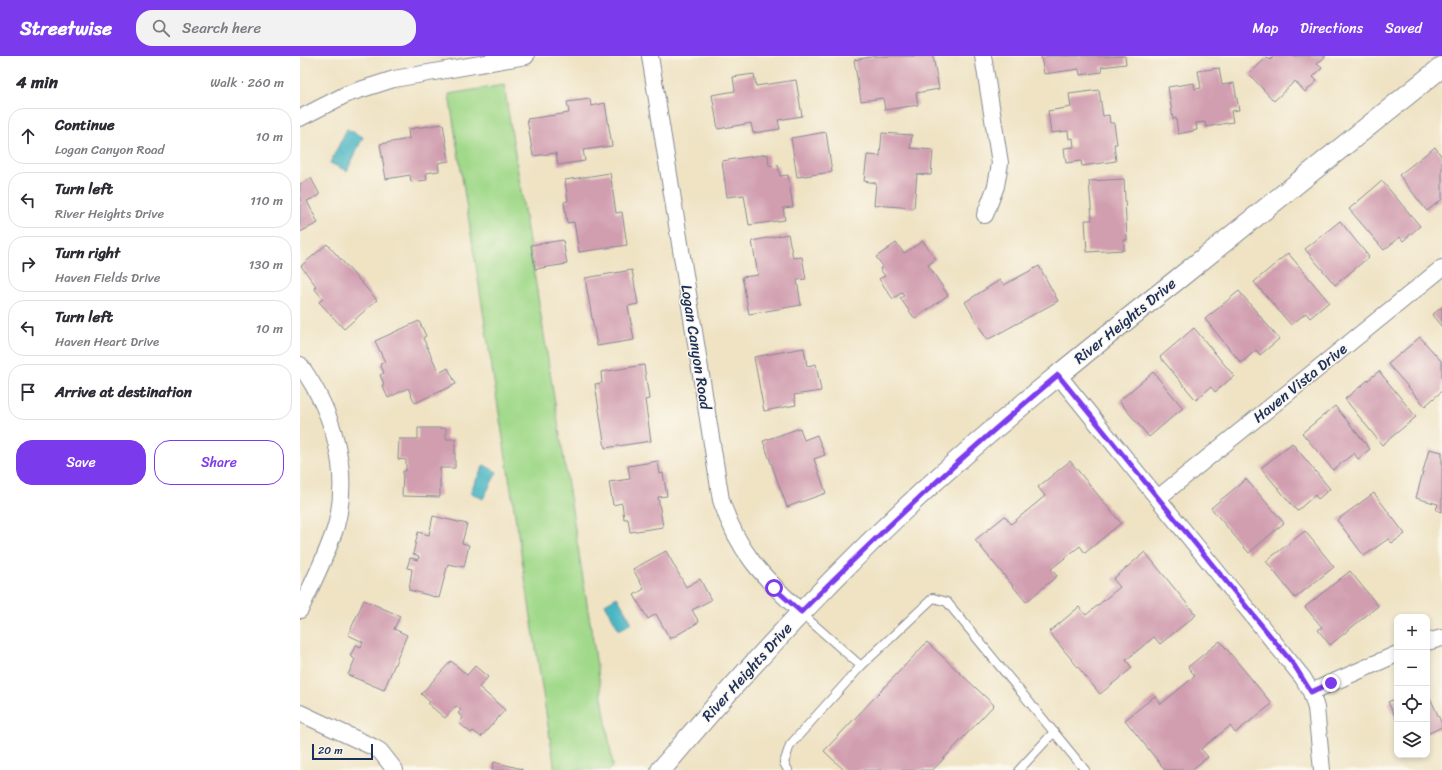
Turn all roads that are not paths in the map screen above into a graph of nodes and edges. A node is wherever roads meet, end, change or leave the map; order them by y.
1 (526, 56) edge
2 (650, 56) edge
3 (983, 56) edge
4 (1442, 67) edge
5 (300, 118) edge
6 (985, 215) dead end
7 (1442, 268) edge
8 (300, 365) edge
9 (1058, 375) junction
10 (1158, 498) junction
11 (300, 610) edge
12 (801, 612) junction
13 (1442, 638) edge
14 (1430, 641) edge
15 (1394, 655) edge
16 (861, 666) junction
17 (1311, 692) junction
18 (300, 713) edge
19 (1054, 732) junction
20 (395, 770) edge
21 (661, 770) edge
22 (788, 770) edge
23 (1019, 770) edge
24 (1085, 770) edge
25 (1322, 770) edge

1 - 5 street
2 - 12 street, Logan Canyon Road
3 - 6 street
4 - 9 street, River Heights Drive
7 - 10 street, Haven Vista Drive
8 - 11 street
9 - 10 street
9 - 12 street, River Heights Drive
10 - 17 street
12 - 16 lane
12 - 21 street, River Heights Drive
13 - 14 street
15 - 17 street
16 - 19 lane
16 - 22 lane
17 - 25 street
18 - 20 street
19 - 23 lane
19 - 24 lane

